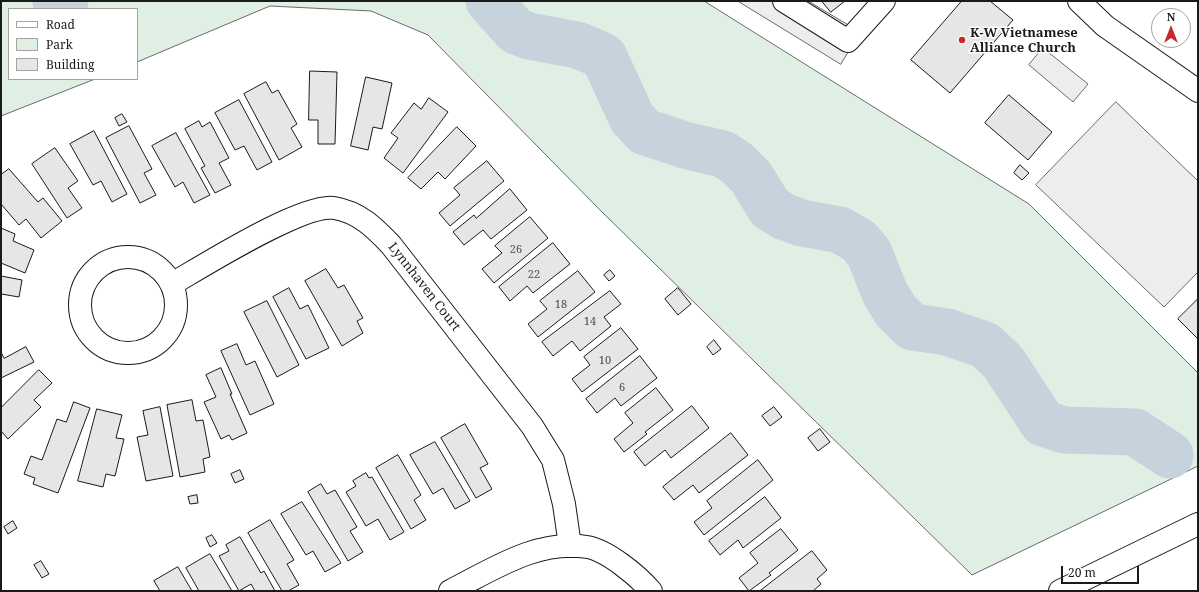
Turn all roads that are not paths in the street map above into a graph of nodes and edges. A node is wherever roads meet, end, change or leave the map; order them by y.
1 (784, 1) edge
2 (884, 1) edge
3 (1079, 1) edge
4 (1198, 91) edge
5 (172, 284) junction
6 (1198, 524) edge
7 (570, 546) junction
8 (450, 591) edge
9 (651, 591) edge
10 (1060, 591) edge

1 - 2 street
3 - 4 street
5 - 5 street
5 - 7 street, Lynnhaven Court
6 - 10 street
7 - 8 street
7 - 9 street

